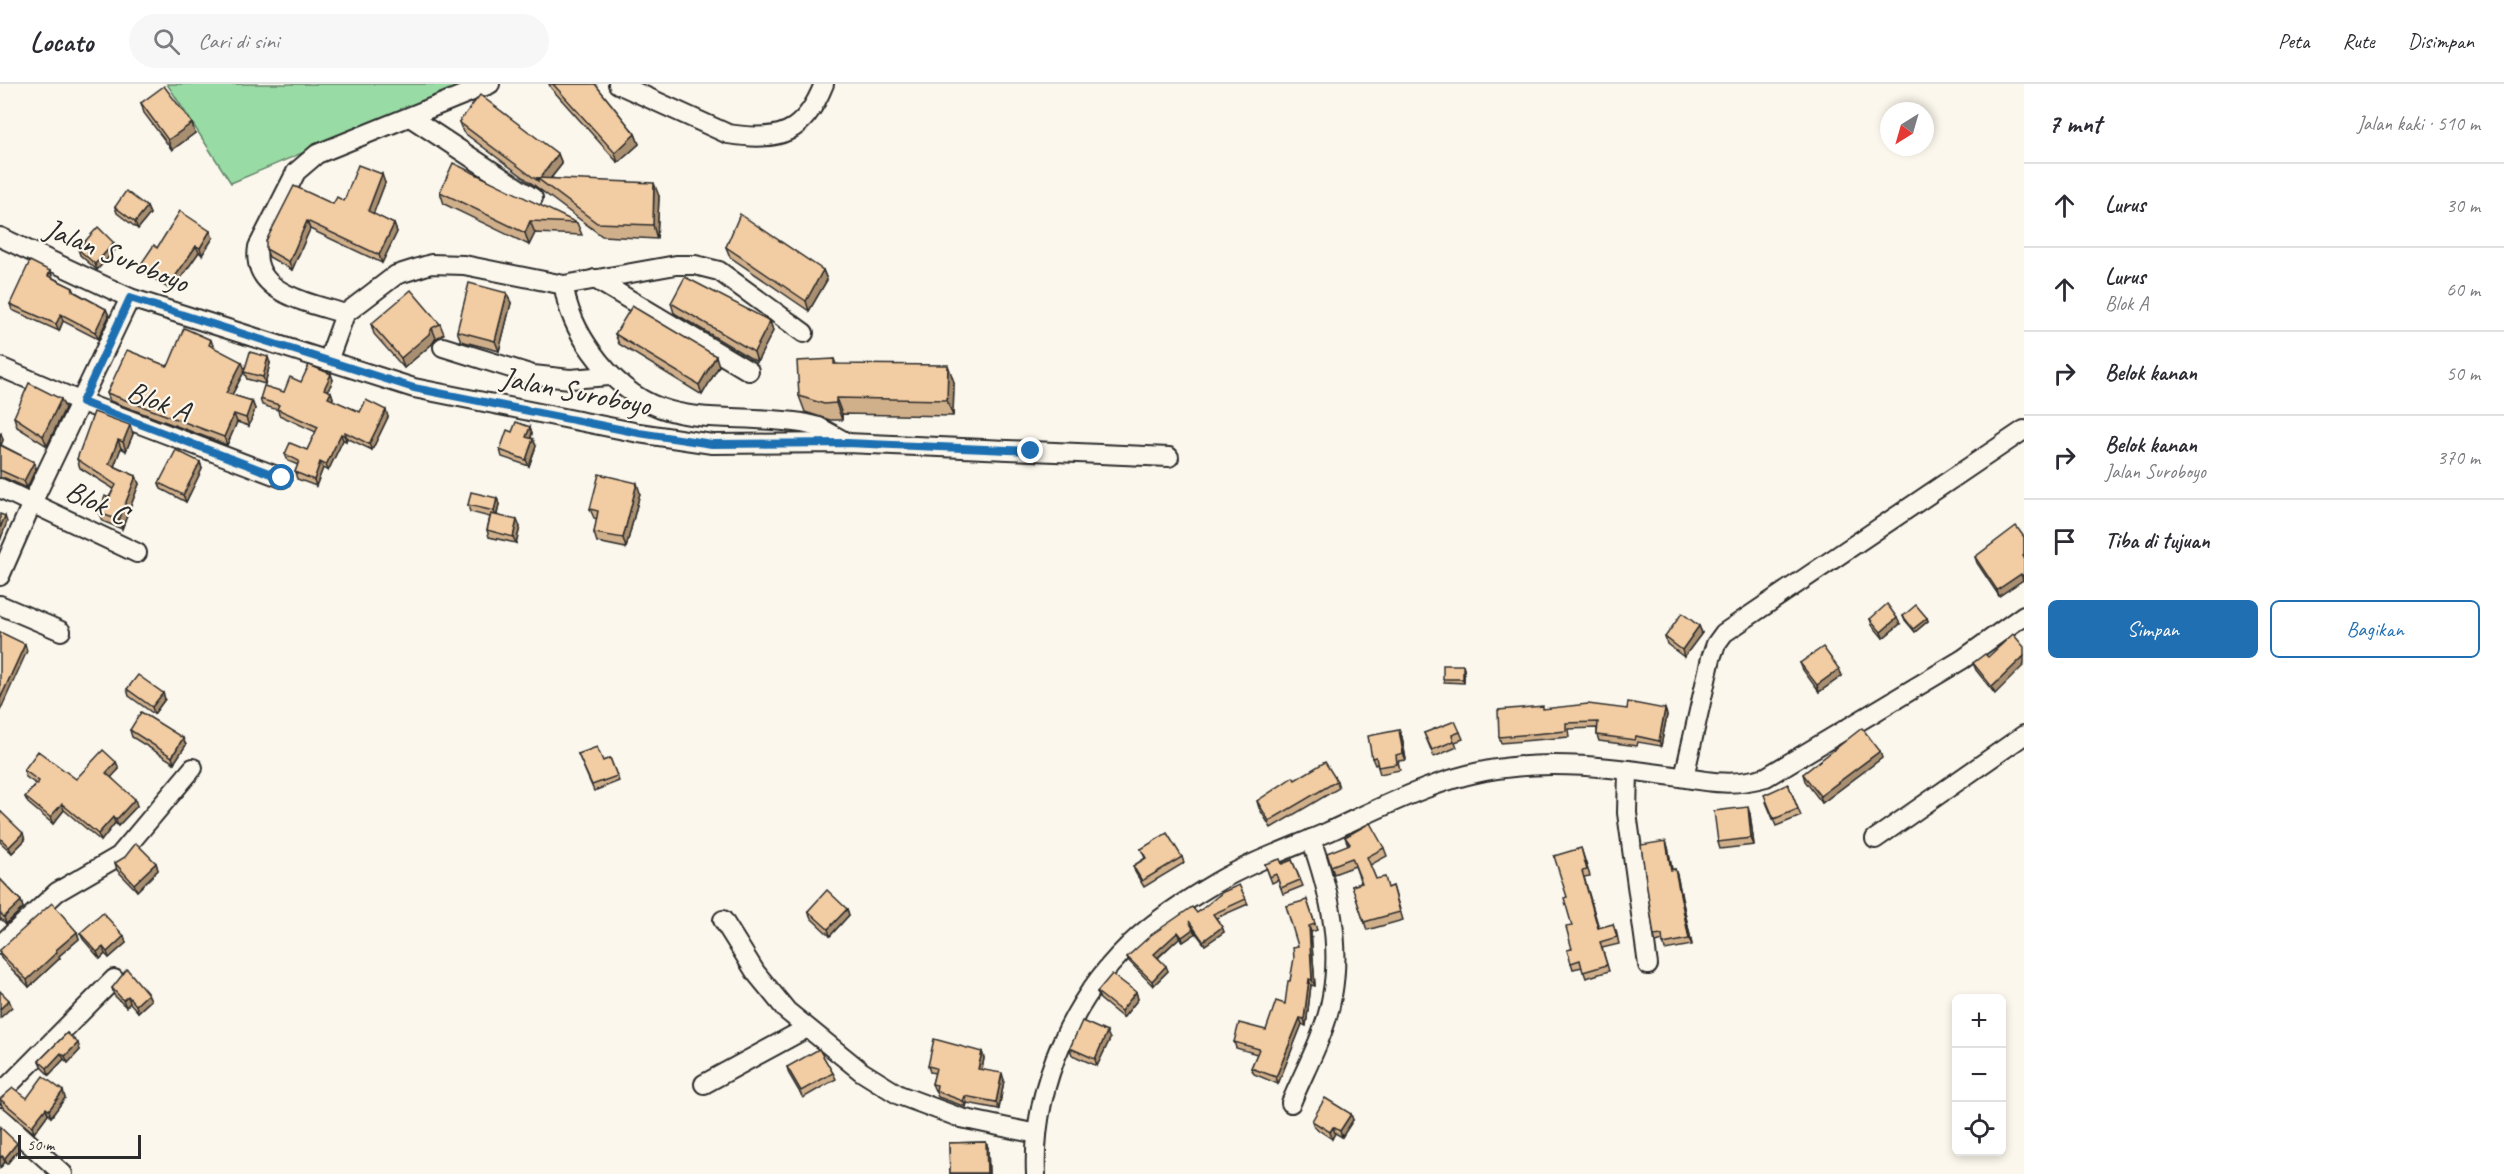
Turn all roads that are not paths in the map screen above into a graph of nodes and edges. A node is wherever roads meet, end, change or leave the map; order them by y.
1 (489, 84) edge
2 (618, 84) edge
3 (824, 84) edge
4 (410, 117) junction
5 (533, 198) dead end
6 (0, 237) edge
7 (595, 279) junction
8 (564, 285) junction
9 (130, 298) junction
10 (345, 314) junction
11 (804, 333) dead end
12 (443, 347) dead end
13 (328, 361) junction
14 (0, 367) edge
15 (749, 371) dead end
16 (609, 376) junction
17 (82, 402) junction
18 (2024, 430) edge
19 (847, 443) junction
20 (1169, 457) dead end
21 (282, 478) dead end
22 (0, 488) edge
23 (32, 502) junction
24 (137, 553) dead end
25 (0, 576) edge
26 (0, 605) edge
27 (2024, 615) edge
28 (61, 631) dead end
29 (2024, 735) edge
30 (193, 768) dead end
31 (1628, 770) junction
32 (1684, 777) junction
33 (1311, 839) junction
34 (1875, 839) dead end
35 (723, 920) dead end
36 (0, 945) edge
37 (1648, 965) dead end
38 (114, 979) dead end
39 (807, 1028) junction
40 (704, 1084) dead end
41 (0, 1094) edge
42 (1291, 1103) dead end
43 (0, 1117) edge
44 (1037, 1134) junction
45 (63, 1174) edge
46 (1036, 1174) edge

1 - 4 street
2 - 3 street
4 - 5 street
4 - 10 street
6 - 9 street, Jalan Suroboyo
7 - 8 street
7 - 11 street
7 - 15 street
8 - 10 street
8 - 16 street
9 - 13 street, Jalan Suroboyo
9 - 17 street
10 - 13 street
12 - 16 street
13 - 19 street, Jalan Suroboyo
14 - 17 street, Blok A
16 - 19 street
17 - 21 street, Blok A
17 - 23 street
18 - 32 street
19 - 20 street, Jalan Suroboyo
22 - 23 street, Blok C
23 - 24 street, Blok C
23 - 25 street
26 - 28 street
27 - 32 street
29 - 34 street
30 - 36 street
31 - 32 street
31 - 33 street
31 - 37 street
33 - 42 street
33 - 44 street
35 - 39 street
38 - 41 street
39 - 40 street
39 - 44 street
43 - 45 street
44 - 46 street

